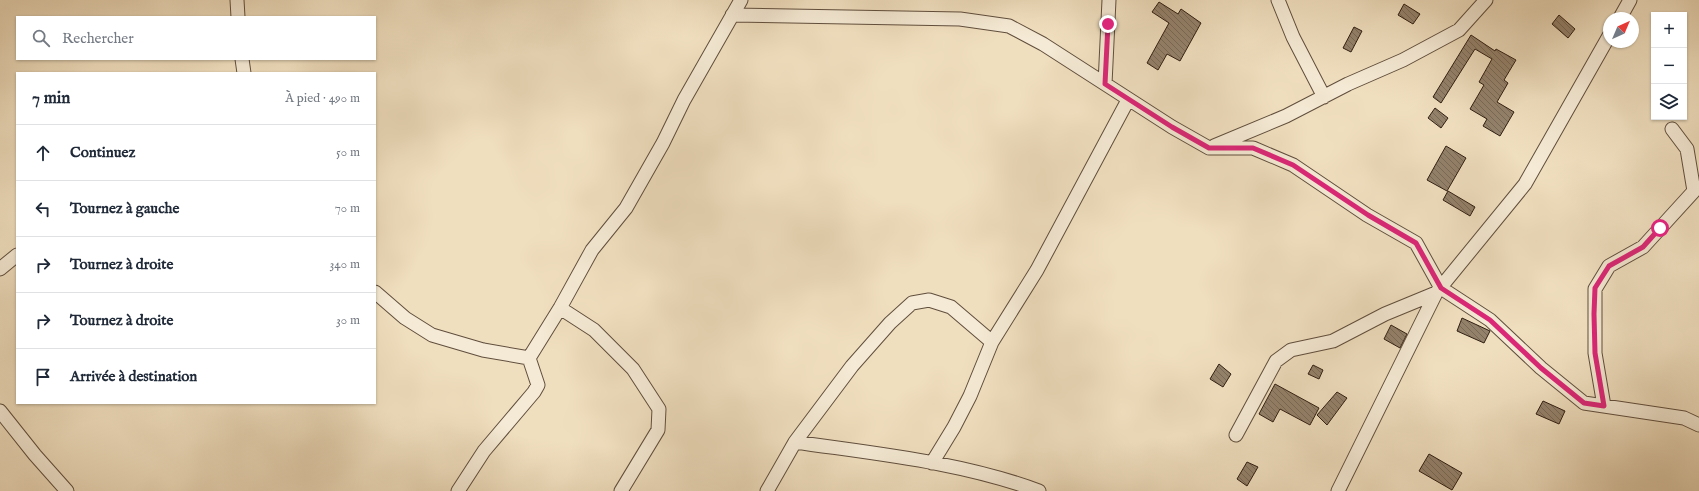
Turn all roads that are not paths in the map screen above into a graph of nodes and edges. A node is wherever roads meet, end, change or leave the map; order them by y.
1 (237, 0) edge
2 (741, 0) edge
3 (1109, 0) edge
4 (1278, 0) edge
5 (1486, 0) edge
6 (1630, 0) edge
7 (1623, 12) edge
8 (732, 15) junction
9 (238, 16) edge
10 (1603, 46) edge
11 (242, 60) edge
12 (244, 72) edge
13 (1105, 84) junction
14 (1324, 97) junction
15 (1128, 100) junction
16 (1672, 129) dead end
17 (1209, 148) junction
18 (16, 256) edge
19 (0, 269) edge
20 (1438, 291) junction
21 (376, 293) edge
22 (560, 308) junction
23 (992, 342) junction
24 (528, 358) junction
25 (1604, 406) junction
26 (0, 411) edge
27 (1699, 425) edge
28 (1236, 435) dead end
29 (795, 442) junction
30 (932, 463) junction
31 (67, 491) edge
32 (458, 491) edge
33 (621, 491) edge
34 (767, 491) edge
35 (1039, 491) edge
36 (1338, 491) edge

1 - 9 street
2 - 8 street
3 - 13 street
4 - 14 street
5 - 14 street
6 - 7 street
8 - 13 street
8 - 22 street
10 - 20 street
11 - 12 street
13 - 15 street
14 - 17 street
15 - 17 street
15 - 23 street
16 - 25 street
17 - 20 street
18 - 19 street
20 - 25 street
20 - 28 street
20 - 36 street
21 - 24 street
22 - 24 street
22 - 33 street
23 - 29 street
23 - 30 street
24 - 32 street
25 - 27 street
26 - 31 street
29 - 30 street
29 - 34 street
30 - 35 street

